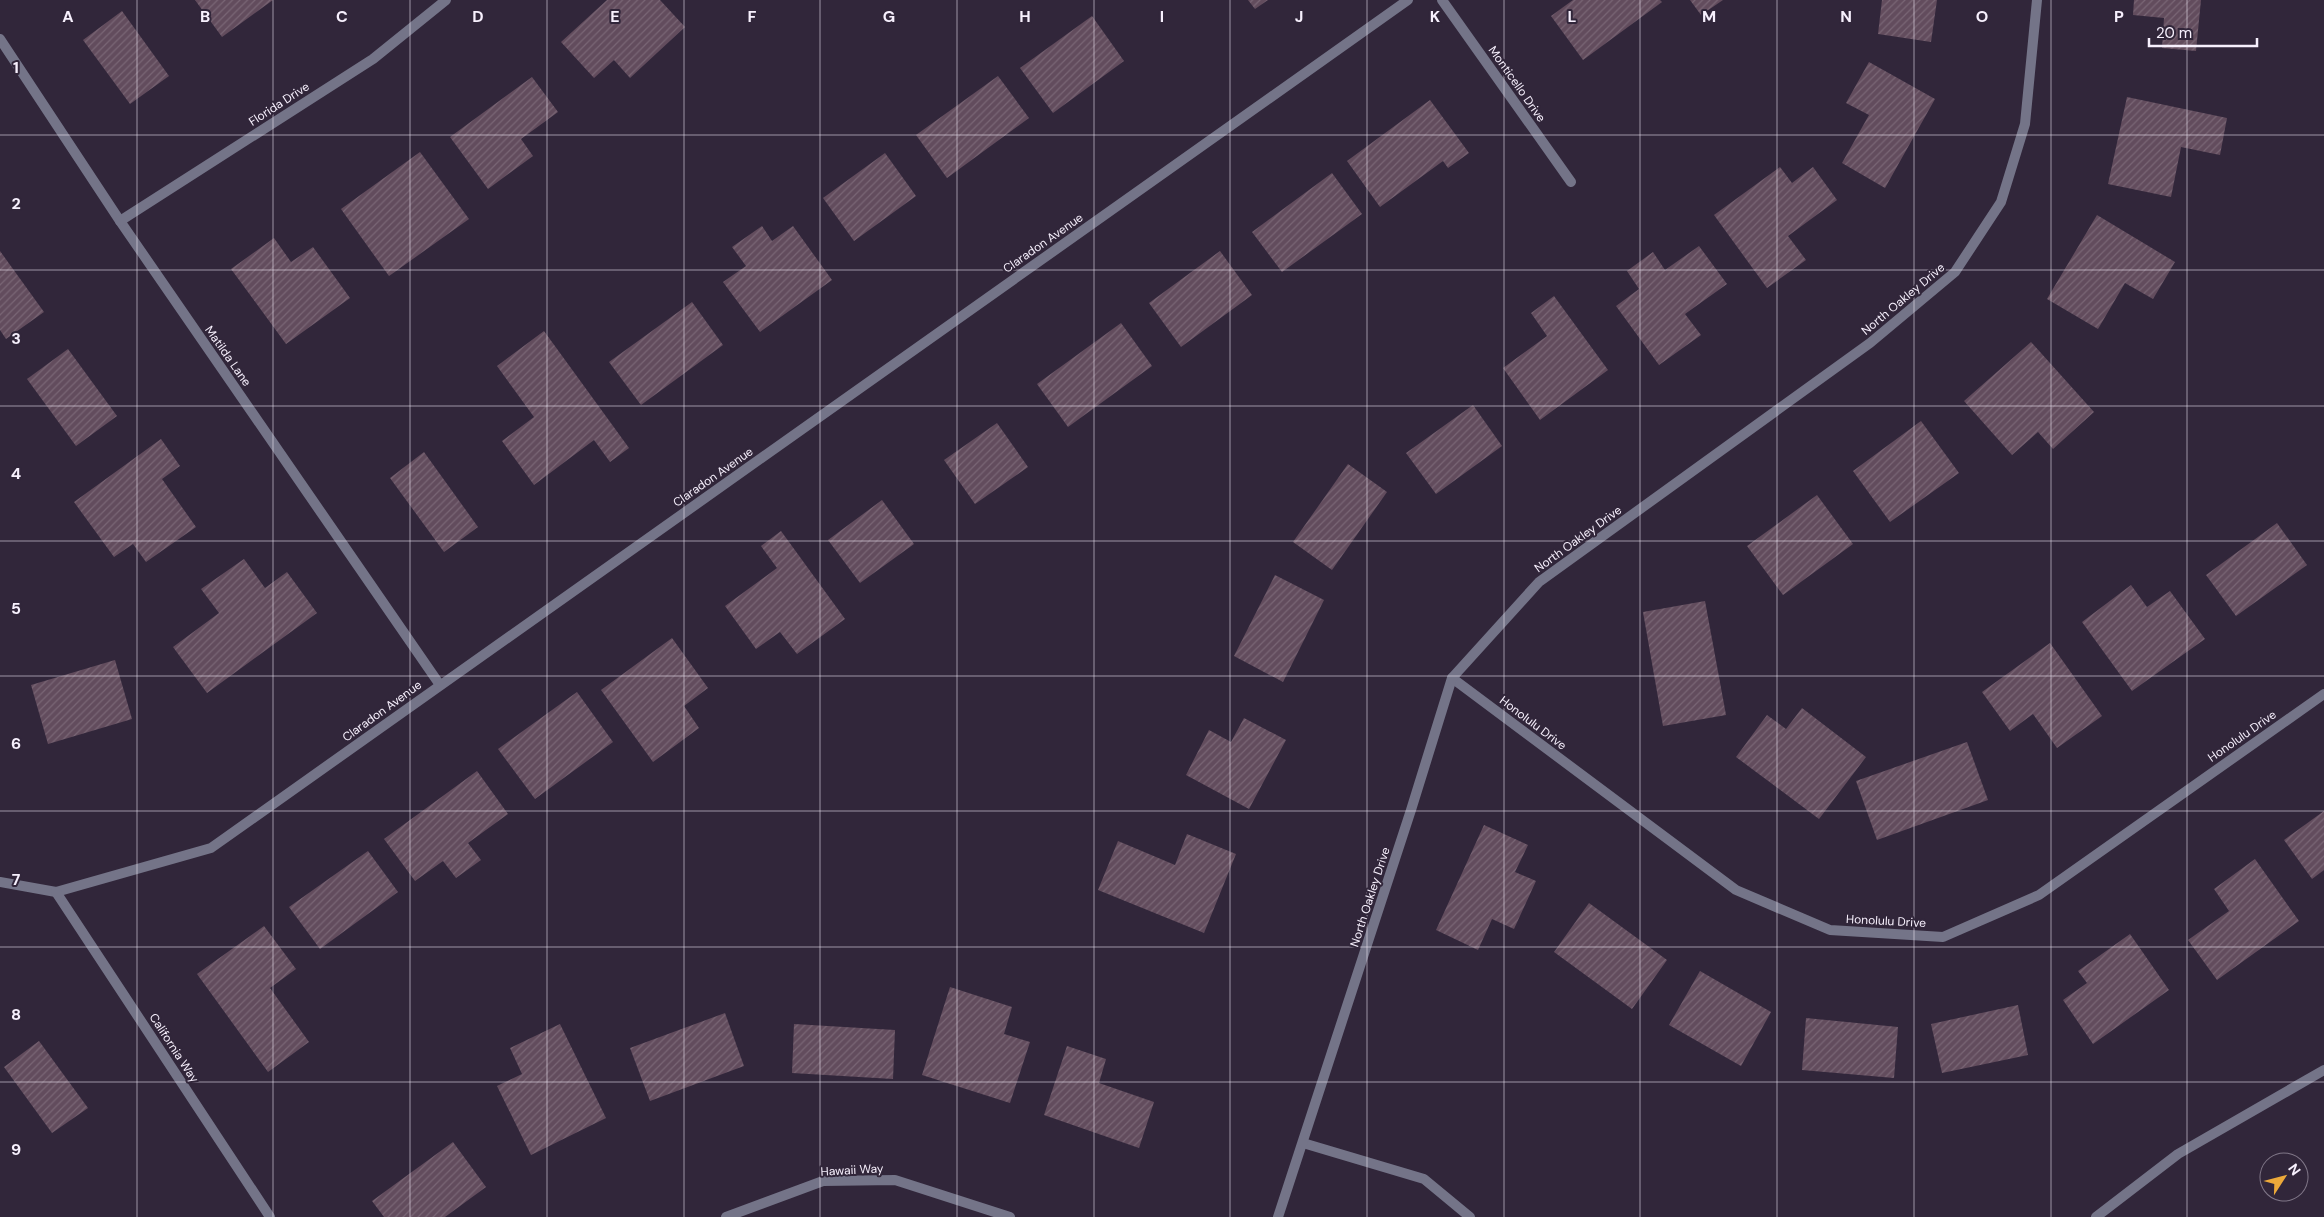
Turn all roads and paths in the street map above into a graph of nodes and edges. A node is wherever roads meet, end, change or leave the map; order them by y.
1 (446, 0) edge
2 (1408, 0) edge
3 (1442, 0) edge
4 (2037, 0) edge
5 (0, 38) edge
6 (1571, 182) dead end
7 (120, 221) junction
8 (1452, 678) junction
9 (440, 685) junction
10 (2324, 694) edge
11 (0, 882) edge
12 (56, 892) junction
13 (2324, 1070) edge
14 (1303, 1143) junction
15 (270, 1217) edge
16 (726, 1217) edge
17 (1010, 1217) edge
18 (1278, 1217) edge
19 (1470, 1217) edge
20 (2096, 1217) edge

1 - 7 street, Florida Drive
2 - 9 street, Claradon Avenue
3 - 6 street, Monticello Drive
4 - 8 street, North Oakley Drive
5 - 7 street, Matilda Lane
7 - 9 street, Matilda Lane
8 - 10 street, Honolulu Drive
8 - 14 street, North Oakley Drive
9 - 12 street, Claradon Avenue
11 - 12 street, Claradon Avenue
12 - 15 street, California Way
13 - 20 street
14 - 18 street, North Oakley Drive
14 - 19 street
16 - 17 street, Hawaii Way

